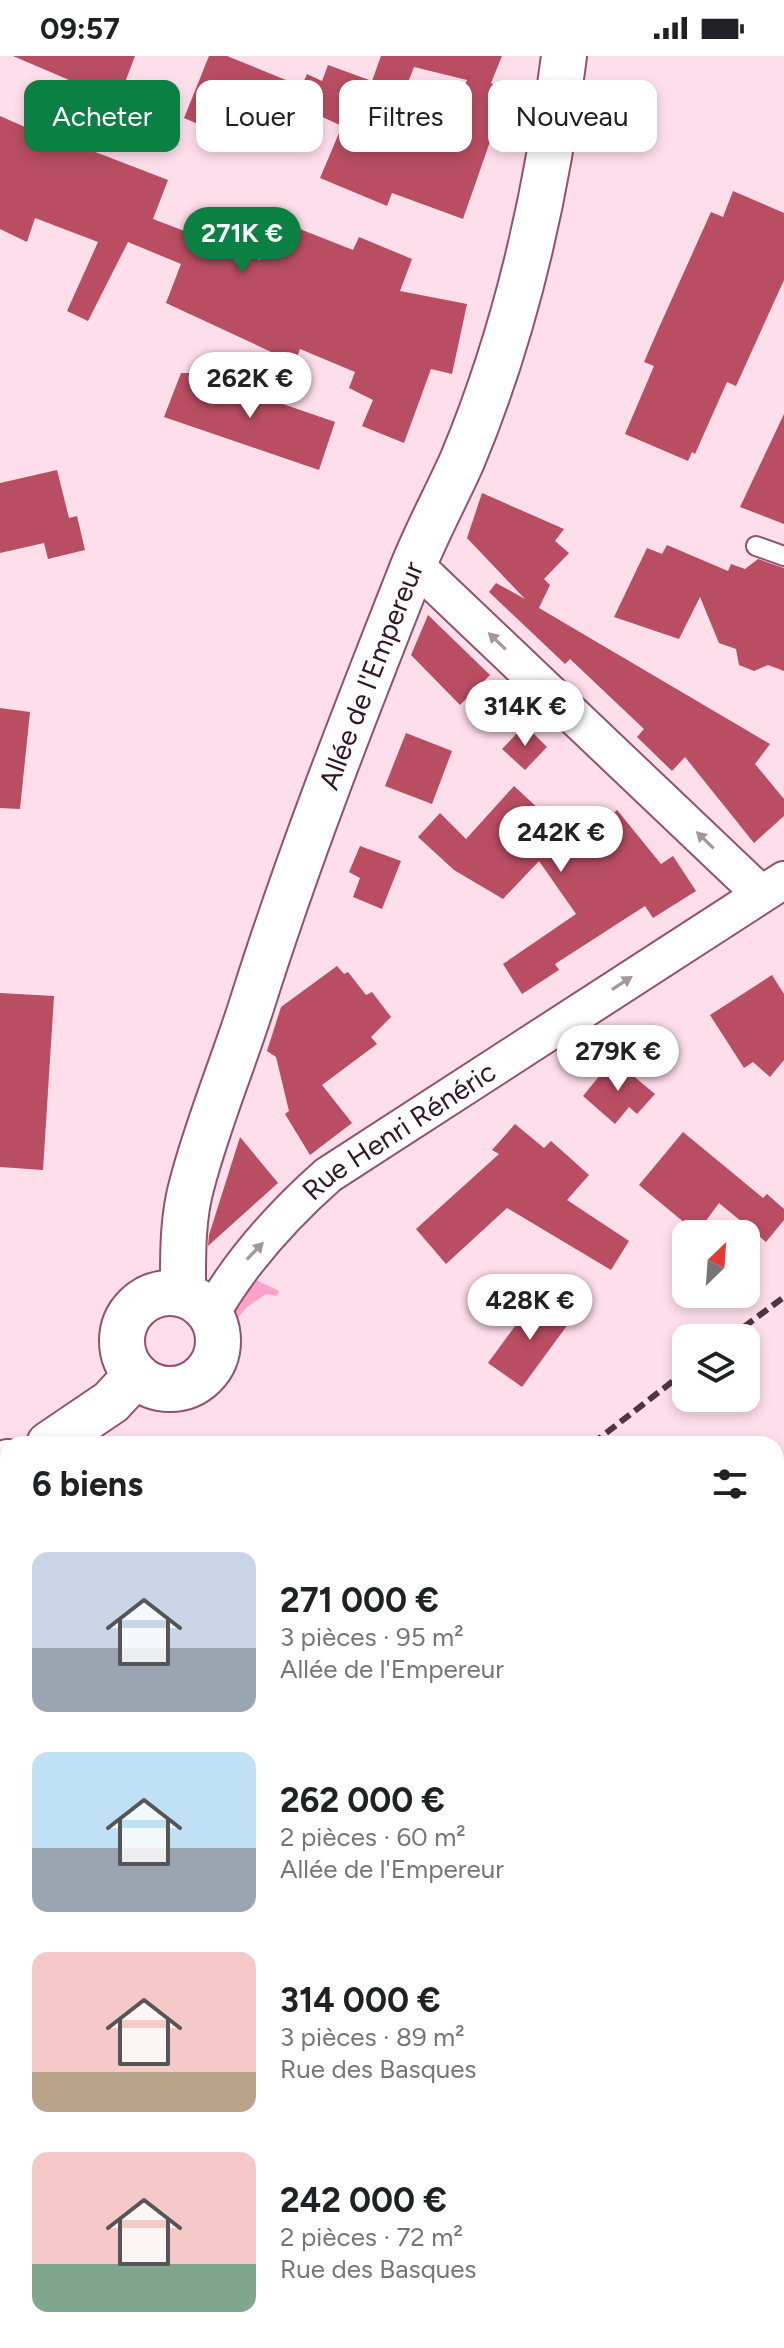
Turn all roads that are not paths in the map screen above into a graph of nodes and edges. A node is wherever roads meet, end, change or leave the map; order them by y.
1 (564, 56) edge
2 (756, 546) dead end
3 (783, 552) edge
4 (414, 564) junction
5 (773, 887) edge
6 (197, 1304) junction
7 (136, 1375) junction
8 (61, 1436) edge

1 - 4 street, Allée de l'Empereur
2 - 3 lane
5 -> 4 street
4 - 6 street, Allée de l'Empereur
6 -> 5 street, Rue Henri Rénéric
6 - 7 street
6 - 7 street
7 - 8 street

